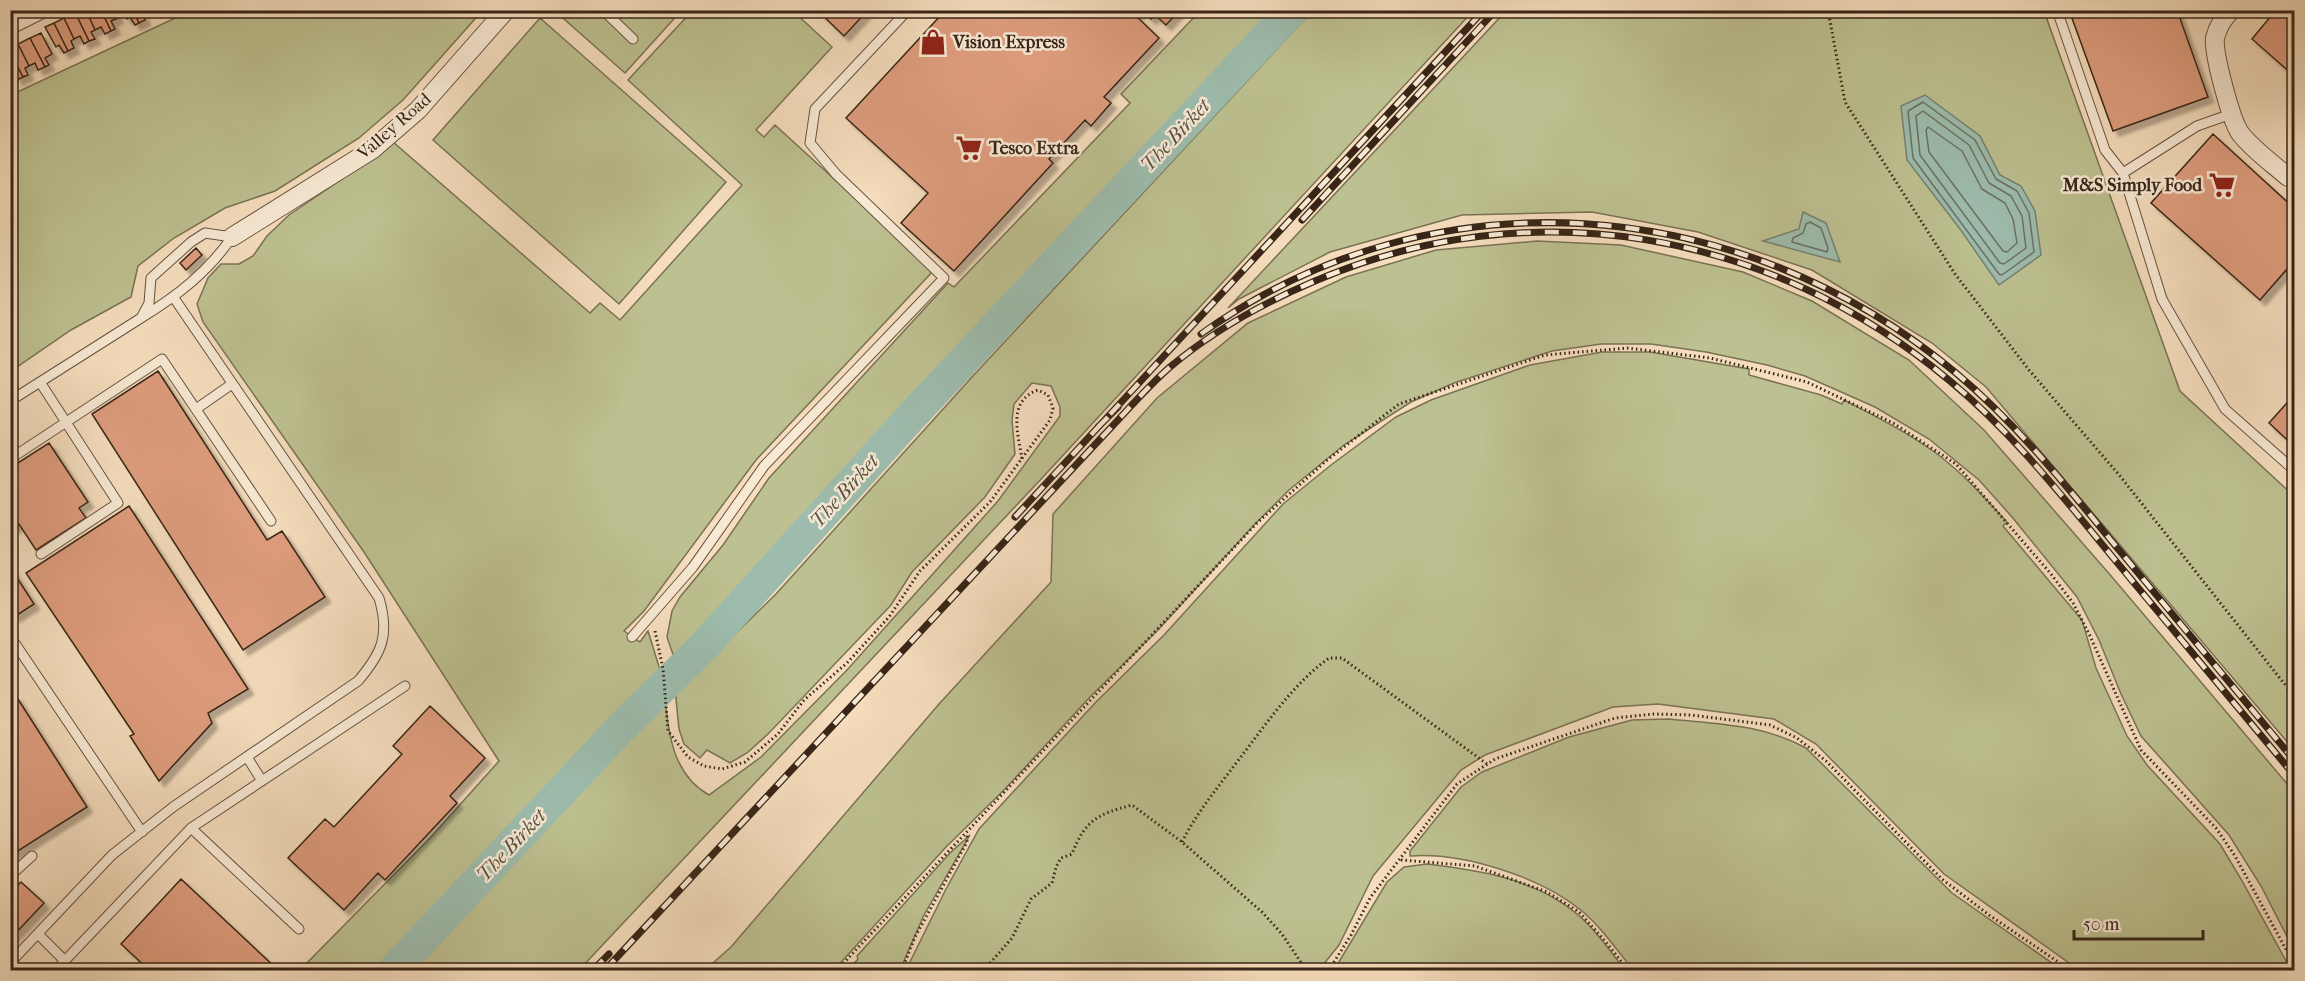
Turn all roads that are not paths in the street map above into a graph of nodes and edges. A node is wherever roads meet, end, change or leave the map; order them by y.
1 (40, 10) edge
2 (506, 10) edge
3 (603, 10) edge
4 (908, 10) edge
5 (2057, 10) edge
6 (2230, 11) edge
7 (10, 25) edge
8 (633, 39) dead end
9 (2231, 114) junction
10 (2123, 173) junction
11 (2292, 179) edge
12 (232, 237) junction
13 (174, 298) junction
14 (141, 318) junction
15 (40, 382) junction
16 (232, 384) junction
17 (10, 401) edge
18 (196, 409) junction
19 (65, 423) junction
20 (10, 459) edge
21 (2295, 470) edge
22 (271, 521) dead end
23 (41, 554) dead end
24 (10, 636) edge
25 (632, 637) dead end
26 (405, 686) dead end
27 (247, 757) junction
28 (262, 781) junction
29 (191, 828) junction
30 (142, 832) junction
31 (32, 856) dead end
32 (10, 876) edge
33 (300, 929) dead end
34 (38, 934) junction
35 (65, 961) junction
36 (10, 963) edge
37 (56, 970) edge

1 - 7 street
2 - 12 street, Valley Road
3 - 8 lane
4 - 25 lane
5 - 10 lane
6 - 9 street
9 - 10 lane
9 - 11 street
10 - 21 lane
12 - 13 lane
12 - 14 lane
13 - 14 lane
13 - 16 lane
14 - 15 lane
15 - 17 lane
15 - 19 lane
16 - 18 lane
16 - 27 lane
18 - 19 lane
18 - 22 lane
19 - 20 lane
19 - 23 lane
24 - 30 lane
26 - 28 lane
27 - 28 lane
27 - 30 lane
28 - 29 lane
29 - 33 lane
29 - 35 lane
30 - 34 lane
31 - 32 lane
34 - 35 lane
34 - 36 lane
35 - 37 lane

